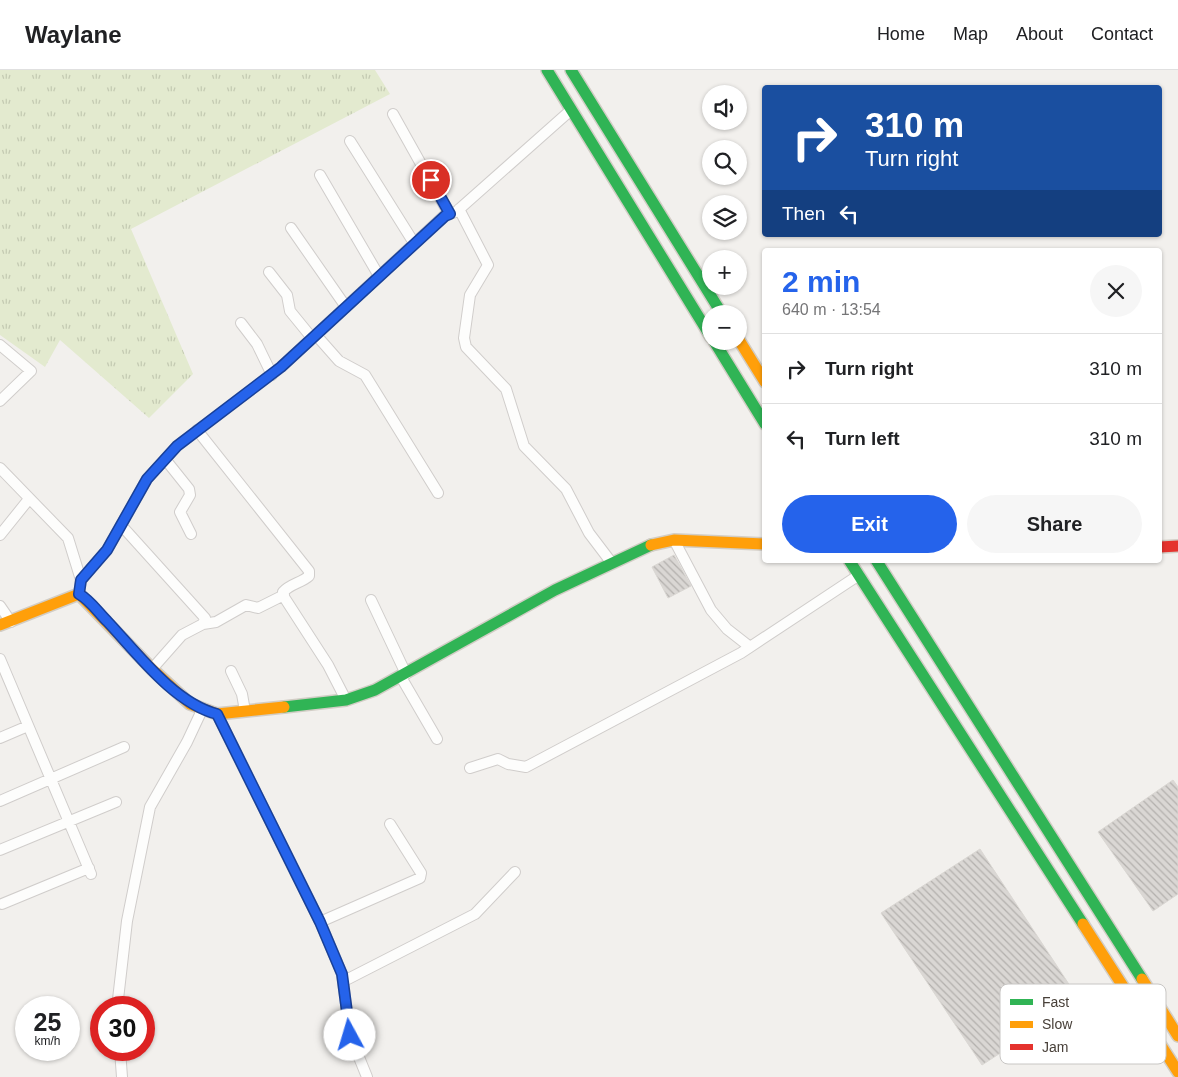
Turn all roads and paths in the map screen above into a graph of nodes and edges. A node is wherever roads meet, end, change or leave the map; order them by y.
1 (547, 70) edge
2 (571, 70) edge
3 (572, 110) junction
4 (393, 114) dead end
5 (350, 140) dead end
6 (320, 175) dead end
7 (454, 211) junction
8 (290, 228) dead end
9 (414, 243) junction
10 (269, 272) dead end
11 (379, 276) junction
12 (716, 305) edge
13 (346, 306) junction
14 (702, 322) edge
15 (241, 323) dead end
16 (314, 336) junction
17 (0, 345) edge
18 (720, 350) edge
19 (745, 350) edge
20 (272, 375) junction
21 (762, 377) edge
22 (0, 402) edge
23 (762, 419) edge
24 (197, 430) junction
25 (165, 459) junction
26 (0, 468) edge
27 (438, 493) dead end
28 (29, 499) junction
29 (121, 525) junction
30 (191, 534) dead end
31 (0, 535) edge
32 (674, 540) junction
33 (762, 544) edge
34 (1178, 546) edge
35 (1162, 547) edge
36 (611, 562) junction
37 (851, 563) edge
38 (878, 563) edge
39 (859, 575) junction
40 (81, 580) junction
41 (79, 594) junction
42 (284, 595) junction
43 (371, 600) dead end
44 (0, 606) edge
45 (6, 623) edge
46 (203, 624) junction
47 (750, 646) junction
48 (0, 659) edge
49 (152, 669) junction
50 (231, 671) dead end
51 (3, 672) edge
52 (403, 676) junction
53 (346, 700) junction
54 (202, 710) junction
55 (245, 712) junction
56 (217, 714) junction
57 (28, 726) junction
58 (0, 738) edge
59 (437, 739) dead end
60 (124, 747) dead end
61 (470, 768) dead end
62 (51, 778) junction
63 (0, 801) edge
64 (116, 802) dead end
65 (69, 821) junction
66 (390, 824) dead end
67 (0, 850) edge
68 (515, 872) dead end
69 (2, 904) dead end
70 (320, 922) junction
71 (344, 981) junction
72 (1122, 984) edge
73 (1145, 984) edge
74 (118, 996) edge
75 (1166, 1017) edge
76 (1178, 1036) edge
77 (1166, 1053) edge
78 (121, 1061) edge
79 (1178, 1072) edge
80 (122, 1077) edge
81 (367, 1077) edge

1 - 3 main road
2 - 12 main road
3 - 7 street
3 - 14 main road
4 - 7 street
5 - 9 street
6 - 11 street
7 - 9 street
7 - 36 street
8 - 13 street
9 - 11 street
10 - 16 street
11 - 13 street
13 - 16 street
15 - 20 street
16 - 20 street
16 - 27 street
17 - 22 street
18 - 23 main road
19 - 21 main road
20 - 24 street
24 - 25 street
24 - 42 street
25 - 29 street
25 - 30 street
26 - 28 street
28 - 31 street
28 - 40 street
29 - 40 street
29 - 46 street
32 - 33 main road
32 - 36 main road
32 - 47 street
34 - 35 main road
36 - 52 main road
37 - 39 main road
38 - 73 main road
39 - 47 street
39 - 72 main road
40 - 41 street
41 - 45 main road
41 - 49 main road
42 - 46 street
42 - 53 street
43 - 52 street
44 - 45 street
46 - 49 street
47 - 61 street
48 - 51 street
49 - 54 main road
50 - 55 street
51 - 57 street
52 - 53 main road
52 - 59 street
53 - 55 main road
54 - 56 main road
54 - 74 street
55 - 56 main road
56 - 70 street
57 - 58 street
57 - 62 street
60 - 62 street
62 - 63 street
62 - 65 street
64 - 65 street
65 - 67 street
65 - 69 street
66 - 70 street
68 - 71 street
70 - 71 street
71 - 81 street
75 - 76 main road
77 - 79 main road
78 - 80 street

